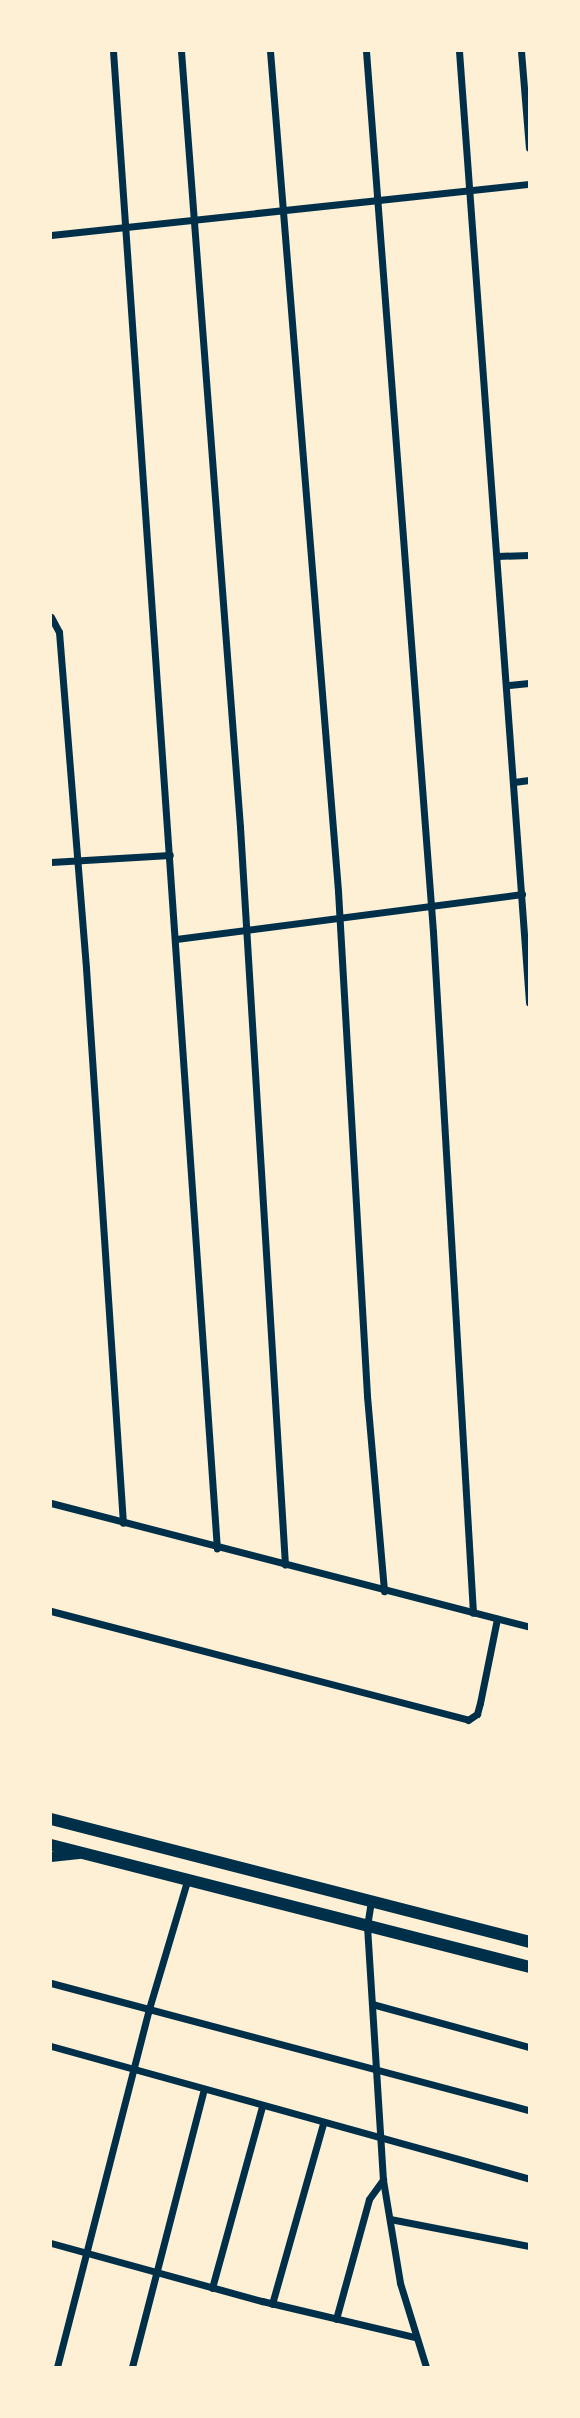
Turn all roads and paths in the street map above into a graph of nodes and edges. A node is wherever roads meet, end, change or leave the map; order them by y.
1 (113, 51) edge
2 (181, 51) edge
3 (270, 51) edge
4 (366, 51) edge
5 (459, 51) edge
6 (521, 51) edge
7 (529, 148) edge
8 (529, 184) edge
9 (469, 191) junction
10 (377, 201) junction
11 (285, 210) junction
12 (195, 219) junction
13 (127, 227) junction
14 (51, 234) edge
15 (529, 555) edge
16 (497, 556) junction
17 (51, 617) edge
18 (529, 683) edge
19 (509, 685) junction
20 (529, 780) edge
21 (514, 782) junction
22 (170, 855) junction
23 (76, 859) junction
24 (51, 862) edge
25 (522, 894) junction
26 (431, 907) junction
27 (340, 916) junction
28 (245, 930) junction
29 (176, 939) junction
30 (529, 1002) edge
31 (51, 1503) edge
32 (123, 1523) junction
33 (217, 1548) junction
34 (285, 1565) junction
35 (384, 1591) junction
36 (51, 1611) edge
37 (473, 1613) junction
38 (497, 1619) junction
39 (529, 1627) edge
40 (51, 1819) edge
41 (51, 1845) edge
42 (82, 1854) junction
43 (51, 1857) edge
44 (187, 1881) junction
45 (371, 1901) junction
46 (367, 1926) junction
47 (529, 1942) edge
48 (529, 1967) edge
49 (51, 1983) edge
50 (372, 2004) junction
51 (148, 2012) junction
52 (51, 2046) edge
53 (529, 2047) edge
54 (135, 2070) junction
55 (376, 2070) junction
56 (203, 2092) junction
57 (262, 2106) junction
58 (529, 2110) edge
59 (323, 2123) junction
60 (379, 2138) junction
61 (529, 2179) edge
62 (383, 2180) junction
63 (390, 2218) junction
64 (51, 2243) edge
65 (529, 2246) edge
66 (88, 2252) junction
67 (156, 2273) junction
68 (212, 2288) junction
69 (272, 2304) junction
70 (336, 2319) junction
71 (414, 2337) junction
72 (57, 2367) edge
73 (132, 2367) edge
74 (426, 2367) edge

1 - 13 street
2 - 12 street
3 - 11 street
4 - 10 street
5 - 9 street
6 - 7 street
8 - 9 street
9 - 10 street
9 - 16 street
10 - 11 street
10 - 26 street
11 - 12 street
11 - 27 street
12 - 13 street
12 - 28 street
13 - 14 street
13 - 22 street
15 - 16 street
16 - 19 street
17 - 23 street
18 - 19 street
19 - 21 street
20 - 21 street
21 - 25 street
22 - 23 street
22 - 29 street
23 - 24 street
23 - 32 street
25 - 26 street
25 - 30 street
26 - 27 street
26 - 37 street
27 - 28 street
27 - 35 street
28 - 29 street
28 - 34 street
29 - 33 street
31 - 32 street
32 - 33 street
33 - 34 street
34 - 35 street
35 - 37 street
36 - 38 street
37 - 38 street
38 - 39 street
40 - 45 main road
41 - 42 main road
42 - 43 street
42 - 44 main road
44 - 46 main road
44 - 51 street
45 - 46 street
45 - 47 main road
46 - 48 main road
46 - 50 street
49 - 51 street
50 - 53 street
50 - 55 street
51 - 54 street
51 - 55 street
52 - 54 street
54 - 56 street
54 - 66 street
55 - 58 street
55 - 60 street
56 - 57 street
56 - 67 street
57 - 59 street
57 - 68 street
59 - 60 street
59 - 69 street
60 - 61 street
60 - 62 street
62 - 63 street
62 - 70 street
63 - 65 street
63 - 71 street
64 - 66 street
66 - 67 street
66 - 72 street
67 - 68 street
67 - 73 street
68 - 69 street
69 - 70 street
70 - 71 street
71 - 74 street

